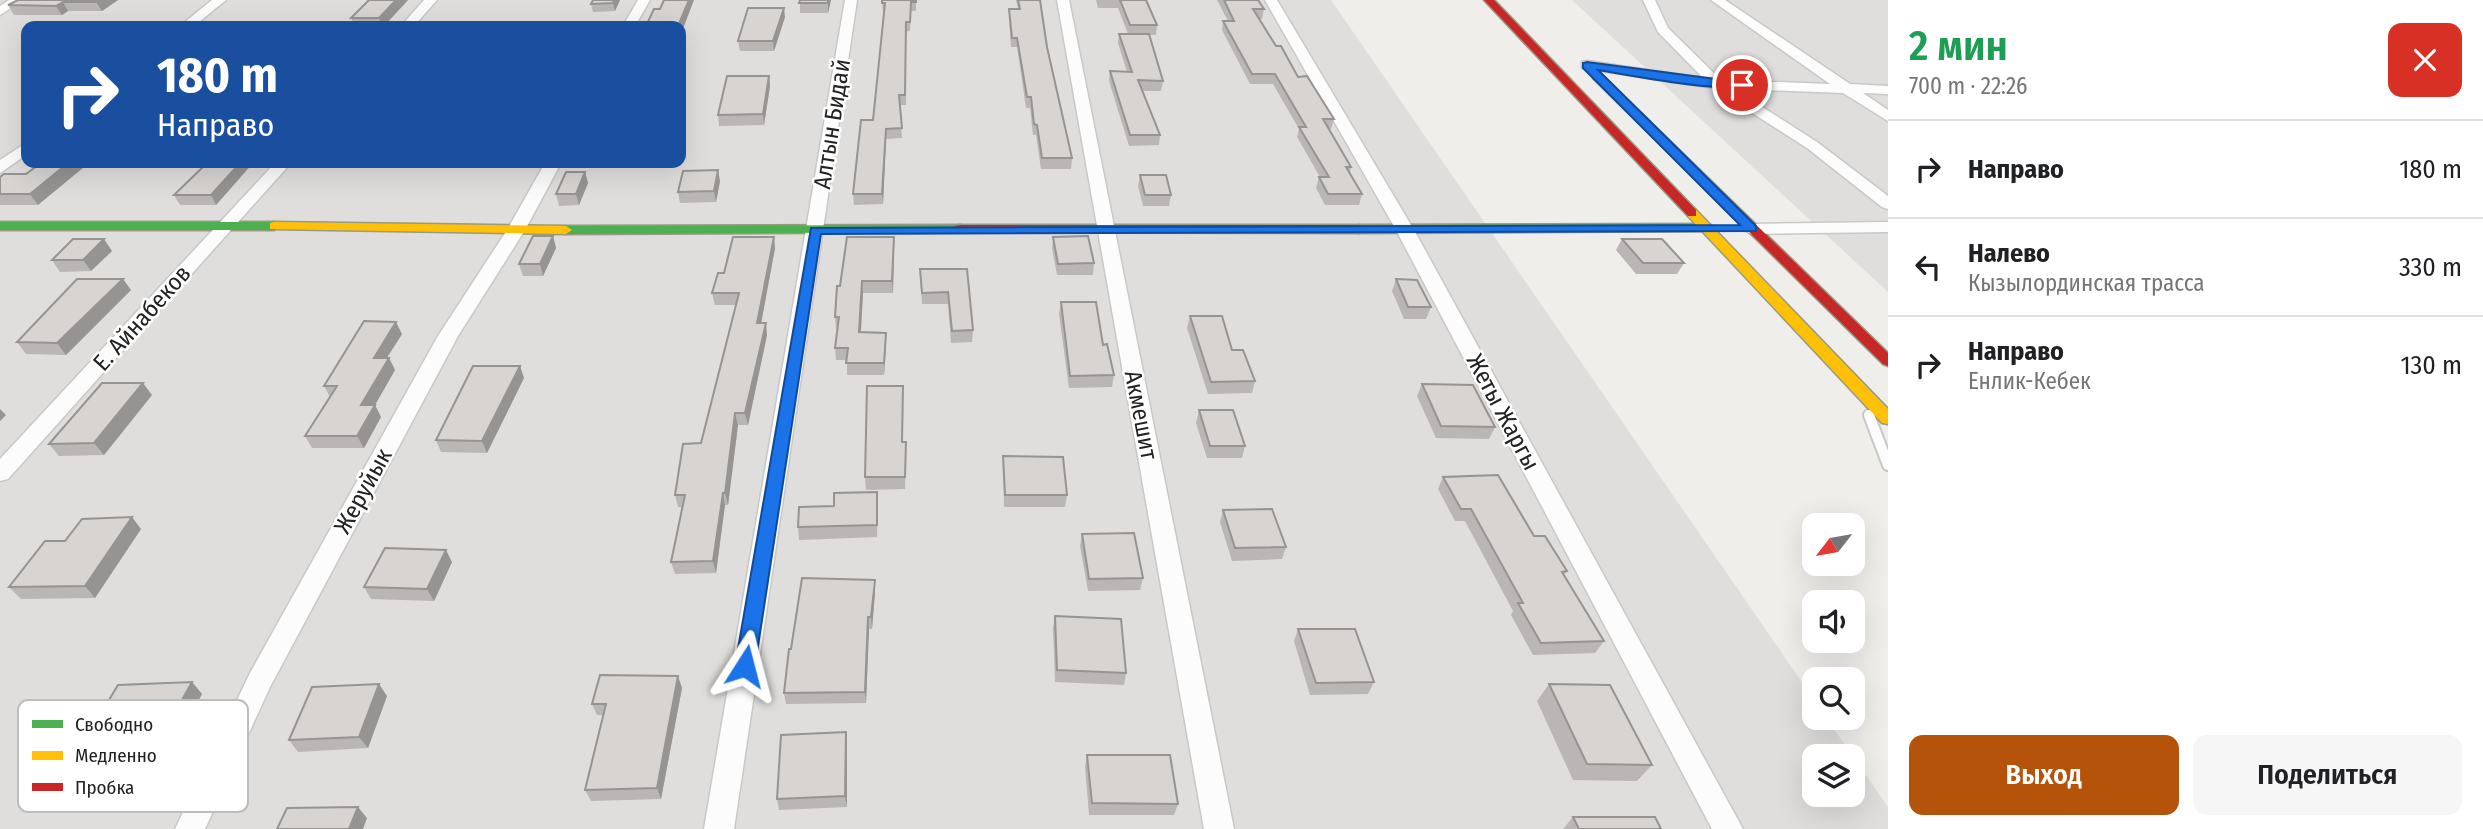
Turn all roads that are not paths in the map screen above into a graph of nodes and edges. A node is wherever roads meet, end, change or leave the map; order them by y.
1 (17, 0) edge
2 (220, 0) edge
3 (431, 0) edge
4 (644, 0) edge
5 (850, 0) edge
6 (1063, 0) edge
7 (1271, 0) edge
8 (1489, 0) edge
9 (1649, 0) edge
10 (1717, 0) edge
11 (0, 10) edge
12 (193, 21) edge
13 (412, 21) edge
14 (632, 21) edge
15 (1582, 61) joint
16 (1717, 84) junction
17 (1843, 88) junction
18 (1888, 90) edge
19 (1888, 117) edge
20 (21, 152) edge
21 (0, 168) edge
22 (278, 168) edge
23 (550, 168) edge
24 (1888, 204) edge
25 (227, 225) junction
26 (0, 226) edge
27 (1888, 227) edge
28 (1709, 228) junction
29 (1751, 229) junction
30 (516, 230) junction
31 (815, 230) junction
32 (1106, 230) junction
33 (1405, 230) junction
34 (1888, 361) edge
35 (1859, 389) junction
36 (1888, 419) edge
37 (1888, 465) edge
38 (0, 474) edge
39 (248, 705) edge
40 (198, 812) edge
41 (190, 829) edge
42 (719, 829) edge
43 (1219, 829) edge
44 (1728, 829) edge

1 - 11 street
2 - 12 street
3 - 13 street
4 - 14 street
5 - 31 street, Алтын Бидай
6 - 32 street, Акмешит
7 - 33 street, Жеты Жаргы
8 - 28 main road
9 - 16 street
10 - 17 street
15 - 16 street
15 - 29 main road
16 - 17 street
16 - 24 street
17 - 18 street
17 - 19 street
20 - 21 street
22 - 25 street, Е. Айнабеков
23 - 30 street, Жеруйык
25 - 26 main road
25 - 30 main road
25 - 38 street, Е. Айнабеков
27 - 29 street
28 - 29 main road
28 - 33 main road
28 - 35 main road
29 - 34 main road
30 - 31 main road
30 - 39 street, Жеруйык
31 - 32 main road
31 - 42 street, Алтын Бидай
32 - 33 main road
32 - 43 street, Акмешит
33 - 44 street, Жеты Жаргы
35 - 36 main road
35 - 37 lane
40 - 41 street, Жеруйык

